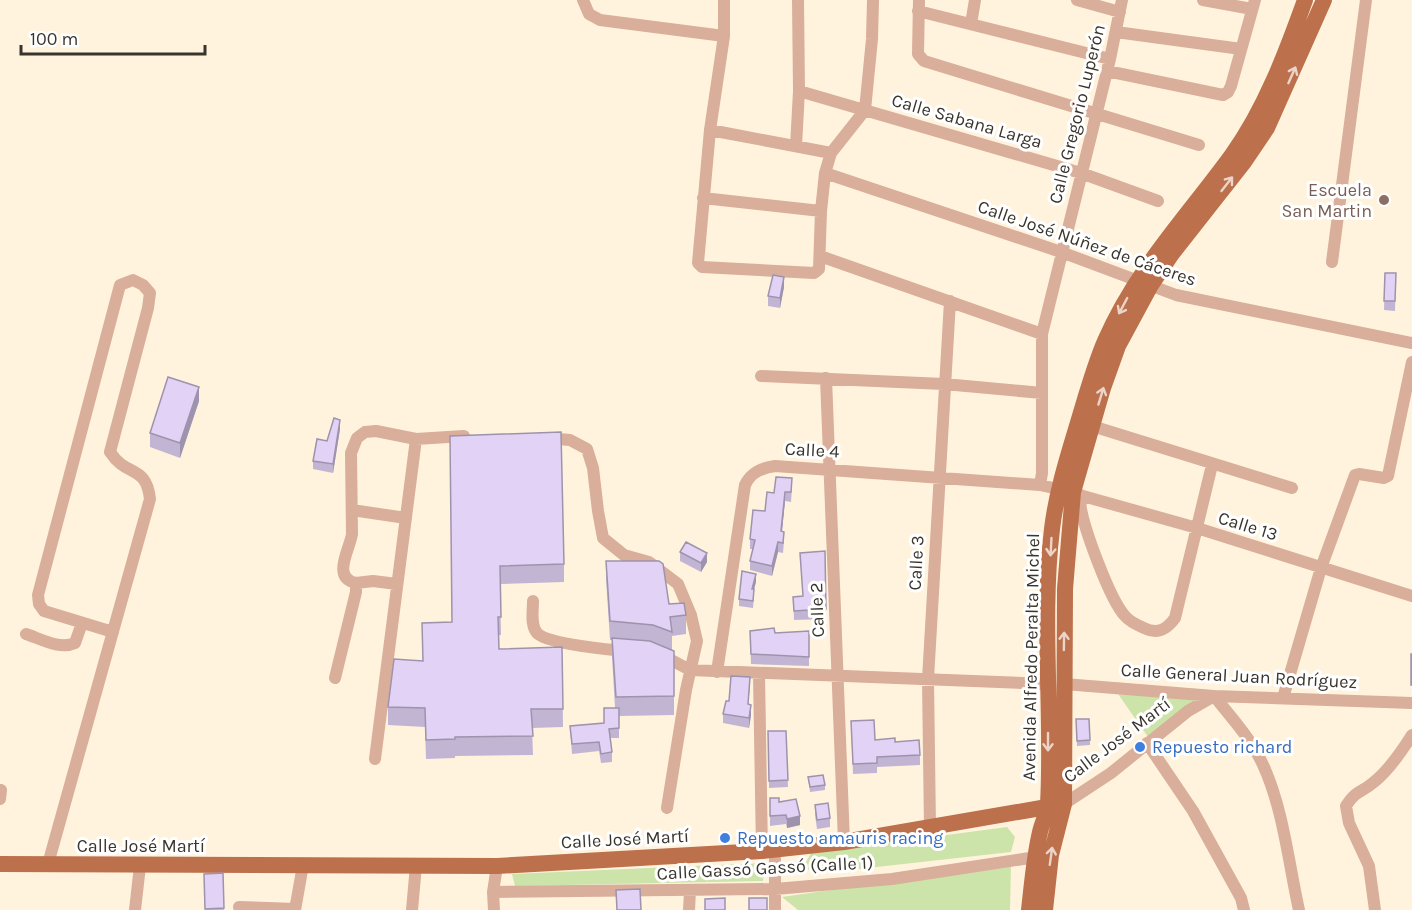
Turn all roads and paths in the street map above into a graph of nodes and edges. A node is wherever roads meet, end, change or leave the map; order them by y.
1 (583, 0) edge
2 (724, 0) edge
3 (798, 0) edge
4 (873, 0) edge
5 (975, 0) edge
6 (1077, 0) edge
7 (1203, 0) edge
8 (1305, 0) edge
9 (1324, 0) edge
10 (1366, 0) edge
11 (1253, 5) edge
12 (919, 6) edge
13 (1121, 6) edge
14 (971, 24) junction
15 (1116, 32) junction
16 (724, 36) junction
17 (1241, 49) junction
18 (1108, 65) junction
19 (799, 91) junction
20 (865, 110) junction
21 (1096, 113) junction
22 (1259, 127) junction
23 (710, 130) junction
24 (1199, 145) dead end
25 (796, 146) junction
26 (831, 153) junction
27 (825, 173) junction
28 (1081, 173) junction
29 (703, 198) junction
30 (1158, 201) dead end
31 (821, 211) junction
32 (1061, 252) junction
33 (820, 262) junction
34 (1332, 262) dead end
35 (1144, 282) junction
36 (950, 300) junction
37 (1042, 334) junction
38 (1412, 344) edge
39 (1412, 362) edge
40 (761, 376) dead end
41 (826, 378) junction
42 (944, 384) junction
43 (1042, 393) junction
44 (1092, 426) junction
45 (480, 435) edge
46 (534, 437) edge
47 (416, 439) junction
48 (1212, 465) junction
49 (830, 469) junction
50 (939, 479) junction
51 (1040, 485) junction
52 (1292, 488) dead end
53 (1071, 492) junction
54 (352, 510) junction
55 (406, 518) junction
56 (1197, 528) junction
57 (1321, 568) junction
58 (356, 583) junction
59 (398, 584) junction
60 (1412, 596) edge
61 (533, 601) dead end
62 (82, 623) junction
63 (113, 632) junction
64 (26, 634) dead end
65 (690, 670) junction
66 (717, 672) junction
67 (759, 674) junction
68 (837, 677) junction
69 (335, 678) dead end
70 (928, 679) junction
71 (1055, 684) junction
72 (1214, 696) junction
73 (1283, 698) junction
74 (1412, 703) edge
75 (1412, 735) edge
76 (1147, 743) junction
77 (375, 759) dead end
78 (1056, 806) junction
79 (667, 808) dead end
80 (930, 828) junction
81 (844, 842) junction
82 (768, 850) junction
83 (1036, 857) junction
84 (0, 864) edge
85 (48, 864) junction
86 (303, 865) junction
87 (416, 865) junction
88 (140, 866) junction
89 (497, 866) junction
90 (775, 889) junction
91 (690, 891) junction
92 (494, 892) junction
93 (239, 907) dead end
94 (295, 909) edge
95 (135, 910) edge
96 (412, 910) edge
97 (494, 910) edge
98 (689, 910) edge
99 (775, 910) edge
100 (1029, 910) edge
101 (1045, 910) edge
102 (1244, 910) edge
103 (1299, 910) edge
104 (1375, 910) edge

1 - 16 street
2 - 16 street
3 - 19 street
4 - 20 street
5 - 14 street
6 - 13 street
7 - 11 street
8 - 22 main road, Avenida Alfredo Peralta Michel
22 -> 9 main road, Avenida Alfredo Peralta Michel
10 - 34 street
11 - 17 street
12 - 14 street
12 - 21 street
13 - 15 street, Calle Gregorio Luperón
14 - 18 street
15 - 17 street
15 - 18 street, Calle Gregorio Luperón
16 - 23 street
17 - 18 street
18 - 21 street, Calle Gregorio Luperón
19 - 20 street, Calle Sabana Larga
19 - 25 street
20 - 26 street
20 - 28 street, Calle Sabana Larga
21 - 24 street
21 - 28 street, Calle Gregorio Luperón
22 - 35 main road, Avenida Alfredo Peralta Michel
23 - 25 street
23 - 29 street
25 - 26 street
26 - 27 street
27 - 31 street
27 - 32 street, Calle José Núñez de Cáceres
28 - 30 street, Calle Sabana Larga
28 - 32 street, Calle Gregorio Luperón
29 - 31 street
29 - 33 street
31 - 33 street
32 - 35 street, Calle José Núñez de Cáceres
32 - 37 street, Calle Gregorio Luperón
33 - 36 street
35 - 38 street, Calle José Núñez de Cáceres
44 -> 35 main road, Avenida Alfredo Peralta Michel
35 -> 53 main road, Avenida Alfredo Peralta Michel
36 - 37 street
36 - 42 street, Calle 3
37 - 43 street, Calle Gregorio Luperón
39 - 57 street
40 - 41 street
41 - 42 street
41 - 49 street, Calle 2
42 - 43 street
42 - 50 street, Calle 3
43 - 51 street, Calle Gregorio Luperón
44 - 48 street
44 - 53 main road, Avenida Alfredo Peralta Michel
45 - 47 street
46 - 65 street
47 - 54 street
47 - 55 street
48 - 52 street
48 - 56 street
49 - 50 street, Calle 4
49 - 66 street, Calle 4
49 - 68 street, Calle 2
50 - 51 street, Calle 4
50 - 70 street, Calle 3
51 - 53 street, Calle 4
53 - 56 street, Calle 13
53 - 56 street
53 - 71 main road, Avenida Alfredo Peralta Michel
54 - 55 street
54 - 58 street
55 - 59 street
56 - 57 street, Calle 13
57 - 60 street, Calle 13
57 - 73 street
58 - 59 street
58 - 69 street
59 - 77 street
61 - 65 street
62 - 63 street
62 - 63 street
62 - 64 street
63 - 85 street
65 - 66 street, Calle General Juan Rodríguez
65 - 79 street
66 - 67 street, Calle General Juan Rodríguez
67 - 68 street, Calle General Juan Rodríguez
67 - 82 street
68 - 70 street, Calle General Juan Rodríguez
68 - 81 street, Calle 2
70 - 71 street, Calle General Juan Rodríguez
70 - 80 street, Calle 3
71 - 72 street, Calle General Juan Rodríguez
71 - 78 main road, Avenida Alfredo Peralta Michel
72 - 73 street, Calle General Juan Rodríguez
72 - 76 street, Calle José Martí
72 - 103 street
73 - 74 street, Calle General Juan Rodríguez
75 - 104 street
76 - 78 street, Calle José Martí
76 - 102 street
78 - 80 main road, Calle José Martí
78 - 83 main road, Avenida Alfredo Peralta Michel
101 -> 78 main road, Avenida Alfredo Peralta Michel
80 - 81 main road, Calle José Martí
81 - 82 main road, Calle José Martí
82 - 89 main road, Calle José Martí
82 - 90 street
83 - 90 street, Calle Gassó Gassó (Calle 1)
83 - 100 main road, Avenida Alfredo Peralta Michel
84 - 85 main road, Calle José Martí
85 - 88 main road, Calle José Martí
86 - 87 main road, Calle José Martí
86 - 88 main road, Calle José Martí
86 - 94 street
87 - 89 main road, Calle José Martí
87 - 96 street
88 - 95 street
89 - 92 street
90 - 91 street, Calle Gassó Gassó (Calle 1)
90 - 99 street
91 - 92 street, Calle Gassó Gassó (Calle 1)
91 - 98 street
92 - 97 street
93 - 94 street

